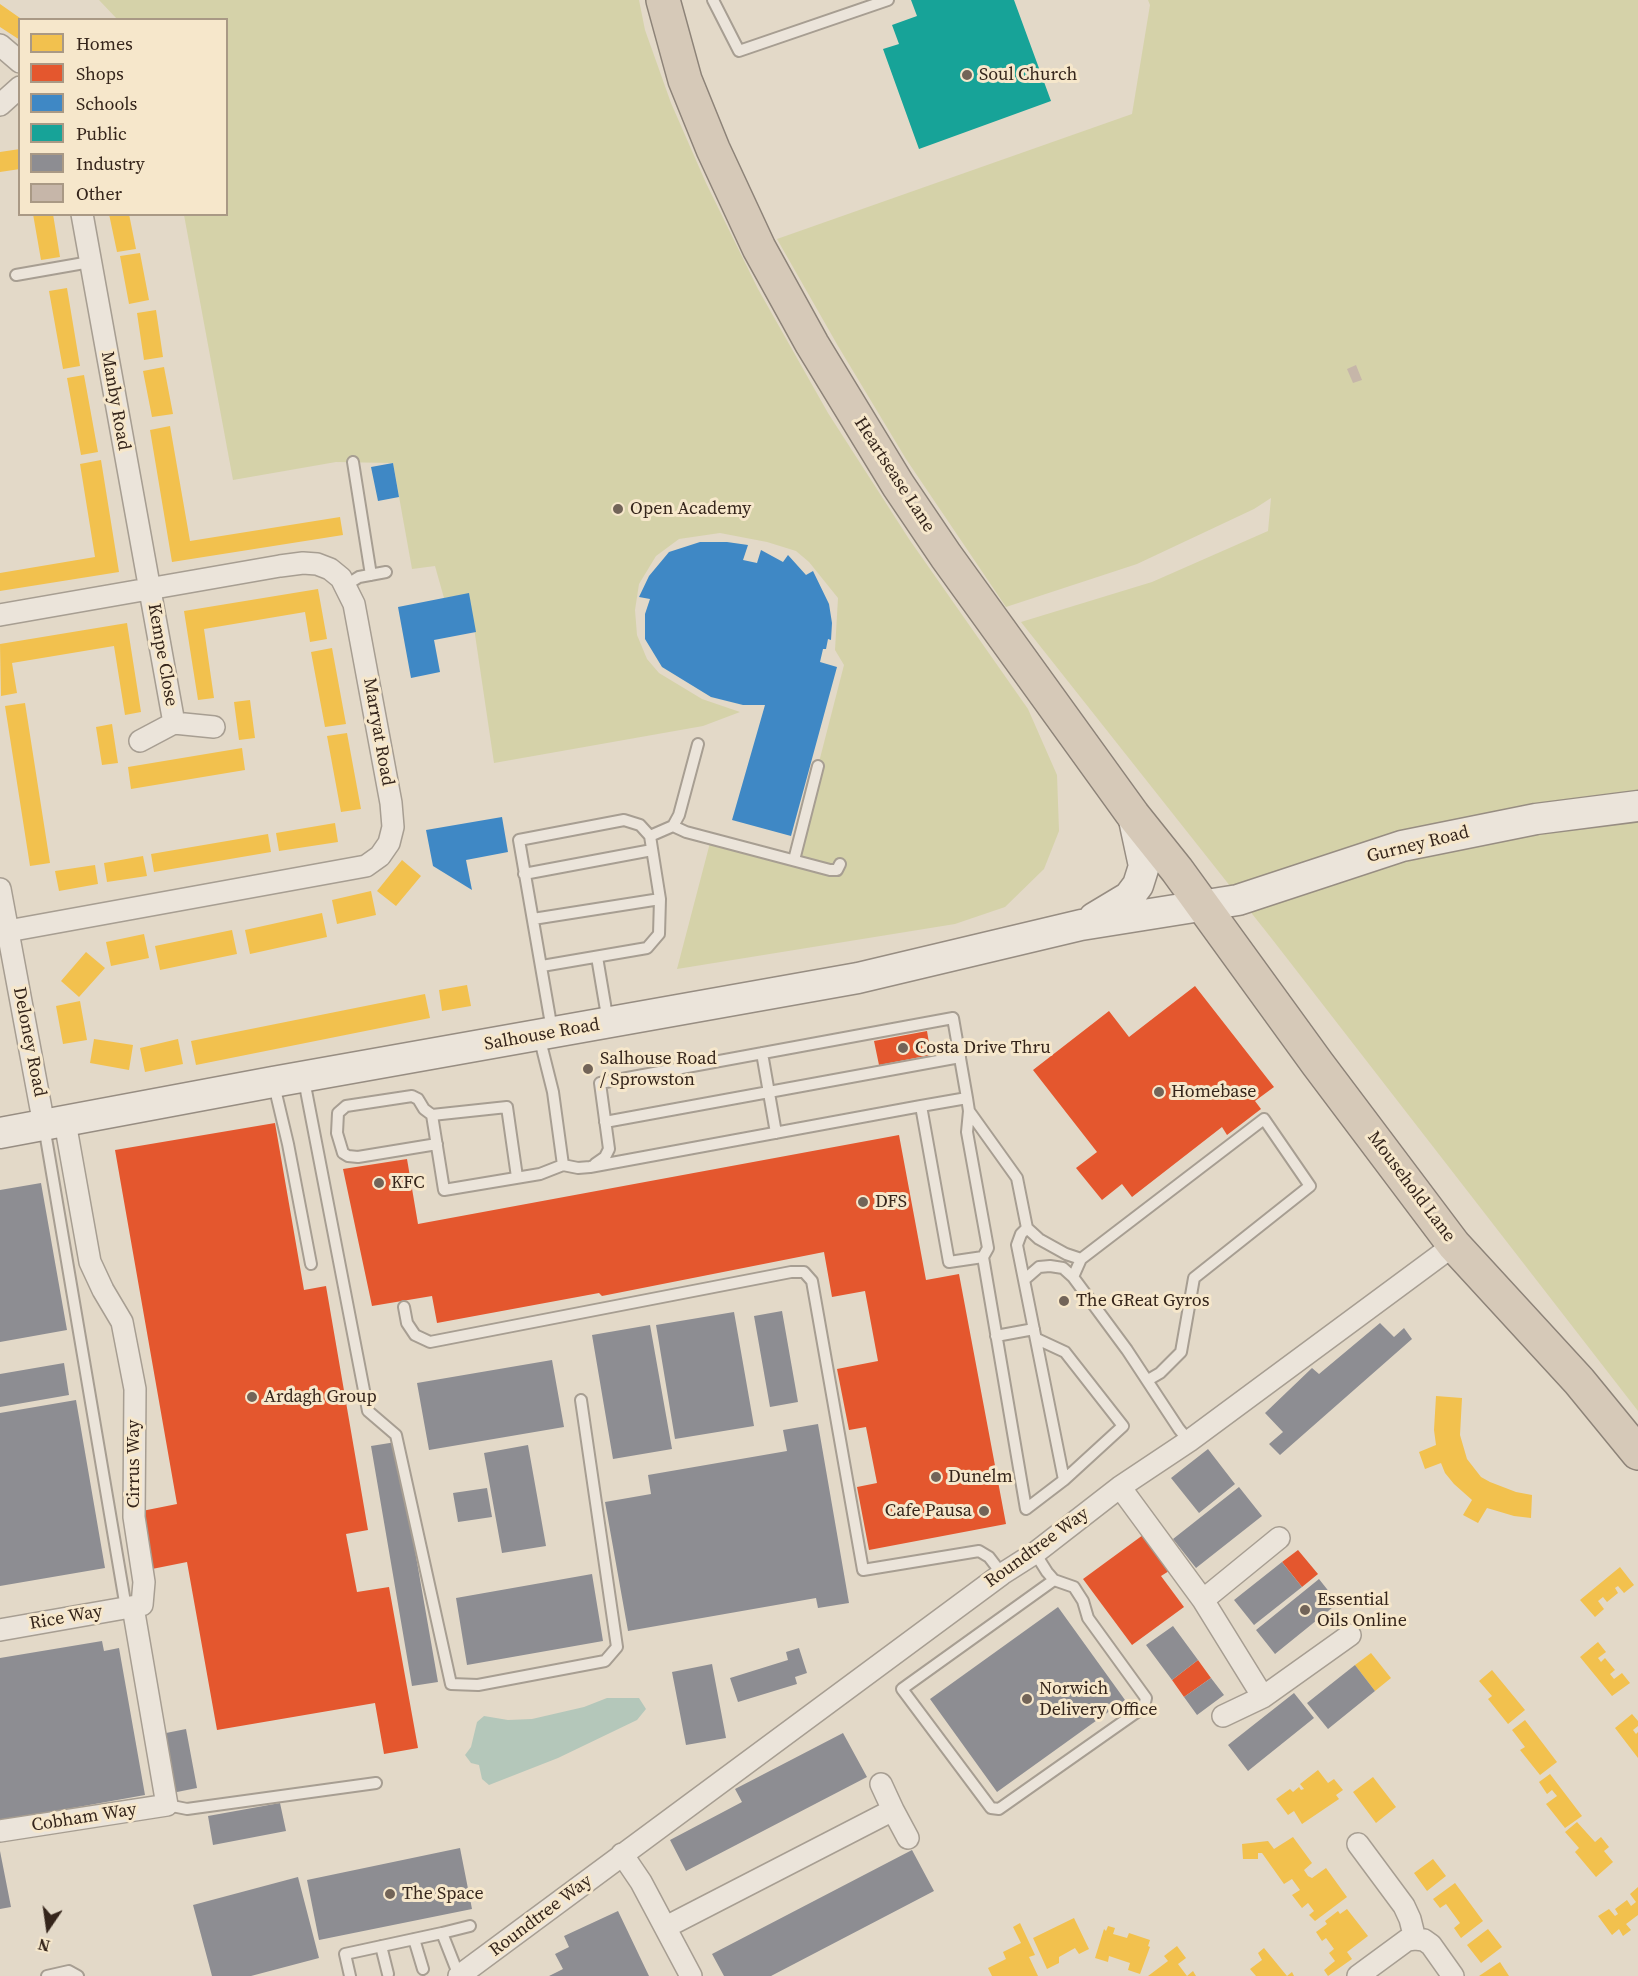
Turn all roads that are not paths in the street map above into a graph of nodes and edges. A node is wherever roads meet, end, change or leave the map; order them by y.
1 (713, 0) edge
2 (888, 0) edge
3 (666, 3) edge
4 (0, 45) edge
5 (18, 60) edge
6 (18, 89) edge
7 (0, 105) edge
8 (82, 216) edge
9 (90, 262) junction
10 (16, 275) dead end
11 (353, 462) dead end
12 (386, 572) dead end
13 (371, 575) junction
14 (346, 585) junction
15 (150, 588) junction
16 (0, 615) edge
17 (174, 723) junction
18 (214, 727) dead end
19 (140, 741) dead end
20 (698, 744) dead end
21 (818, 766) dead end
22 (1638, 806) edge
23 (1133, 815) junction
24 (673, 826) junction
25 (650, 836) junction
26 (652, 850) junction
27 (794, 860) junction
28 (840, 864) dead end
29 (524, 874) junction
30 (0, 889) edge
31 (660, 899) junction
32 (1204, 906) junction
33 (533, 919) junction
34 (1081, 925) junction
35 (8, 931) junction
36 (597, 957) junction
37 (542, 966) junction
38 (609, 1023) junction
39 (546, 1034) junction
40 (762, 1053) junction
41 (960, 1057) junction
42 (303, 1076) junction
43 (273, 1082) junction
44 (769, 1092) junction
45 (967, 1098) junction
46 (921, 1106) junction
47 (969, 1111) junction
48 (432, 1115) junction
49 (605, 1122) junction
50 (55, 1124) junction
51 (0, 1133) edge
52 (776, 1133) junction
53 (437, 1144) junction
54 (563, 1165) junction
55 (590, 1167) junction
56 (517, 1177) junction
57 (1027, 1228) junction
58 (1454, 1245) junction
59 (982, 1257) junction
60 (1081, 1258) junction
61 (311, 1264) dead end
62 (1073, 1277) junction
63 (1024, 1280) junction
64 (404, 1306) dead end
65 (1036, 1334) junction
66 (996, 1336) junction
67 (1148, 1380) junction
68 (581, 1400) dead end
69 (1189, 1441) junction
70 (1638, 1453) edge
71 (1064, 1480) junction
72 (1120, 1487) junction
73 (1280, 1538) dead end
74 (1035, 1553) junction
75 (1002, 1574) junction
76 (1054, 1580) junction
77 (1203, 1600) junction
78 (130, 1607) junction
79 (0, 1630) edge
80 (1350, 1635) dead end
81 (1263, 1697) junction
82 (1223, 1716) dead end
83 (376, 1783) dead end
84 (881, 1784) dead end
85 (167, 1805) junction
86 (893, 1810) junction
87 (0, 1831) edge
88 (908, 1838) dead end
89 (1358, 1844) dead end
90 (622, 1854) junction
91 (470, 1926) dead end
92 (666, 1927) junction
93 (442, 1933) junction
94 (414, 1939) junction
95 (1415, 1939) junction
96 (381, 1946) junction
97 (423, 1969) dead end
98 (388, 1974) dead end
99 (47, 1976) edge
100 (78, 1976) edge
101 (350, 1976) edge
102 (459, 1976) edge
103 (691, 1976) edge
104 (1358, 1976) edge
105 (1453, 1976) edge

1 - 2 lane
3 - 23 highway, Heartsease Lane
4 - 5 street
6 - 7 street
8 - 9 street, Manby Road
9 - 10 lane
9 - 15 street, Manby Road
11 - 13 lane
12 - 13 lane
13 - 14 lane
14 - 15 street
14 - 35 street, Marryat Road
15 - 16 street
15 - 17 street, Kempe Close
17 - 18 street, Kempe Close
17 - 19 street, Kempe Close
20 - 24 lane
21 - 27 lane
22 - 32 street, Gurney Road
23 - 32 highway, Heartsease Lane
23 - 34 street, Salhouse Road
24 - 25 lane
24 - 27 lane
25 - 26 lane
25 - 29 lane
26 - 29 lane
26 - 31 lane
27 - 28 lane
29 - 33 lane
30 - 35 street, Deloney Road
31 - 33 lane
31 - 36 lane
32 - 34 street, Salhouse Road
32 - 58 highway, Mousehold Lane
33 - 37 lane
34 - 38 street, Salhouse Road
35 - 50 street, Deloney Road
36 - 37 lane
36 - 38 lane
37 - 39 lane
38 - 39 street, Salhouse Road
39 - 42 street, Salhouse Road
39 - 54 lane
40 - 41 lane
40 - 44 lane
40 - 49 lane
41 - 44 lane
41 - 45 lane
42 - 43 street, Salhouse Road
42 - 68 lane
43 - 50 street, Salhouse Road
43 - 61 lane
44 - 49 lane
44 - 52 lane
45 - 46 lane
45 - 47 lane
46 - 52 lane
46 - 59 lane
47 - 57 lane
47 - 59 lane
48 - 53 lane
48 - 53 lane
48 - 56 lane
49 - 55 lane
50 - 51 street, Salhouse Road
50 - 78 lane
50 - 78 street, Cirrus Way
52 - 55 lane
53 - 56 lane
54 - 55 lane
54 - 56 lane
57 - 60 lane
57 - 63 lane
58 - 69 street, Roundtree Way
58 - 70 highway, Mousehold Lane
59 - 66 lane
60 - 62 lane
60 - 67 lane
62 - 63 lane
62 - 67 lane
63 - 65 lane
64 - 75 lane
65 - 66 lane
65 - 71 lane
65 - 71 lane
66 - 71 lane
67 - 69 lane
69 - 72 street, Roundtree Way
72 - 74 street, Roundtree Way
72 - 77 street
73 - 77 street
74 - 75 street, Roundtree Way
74 - 76 lane
75 - 90 street, Roundtree Way
76 - 76 lane
77 - 81 street
78 - 79 street, Rice Way
78 - 85 street
80 - 81 street
81 - 82 street
83 - 85 lane
84 - 86 street
85 - 87 street, Cobham Way
86 - 88 street
86 - 92 street
89 - 95 street
90 - 92 street
90 - 102 street, Roundtree Way
91 - 93 lane
92 - 103 street
93 - 94 lane
93 - 102 lane
94 - 96 lane
94 - 97 lane
95 - 104 street
95 - 105 street
96 - 98 lane
96 - 101 lane
99 - 100 lane

